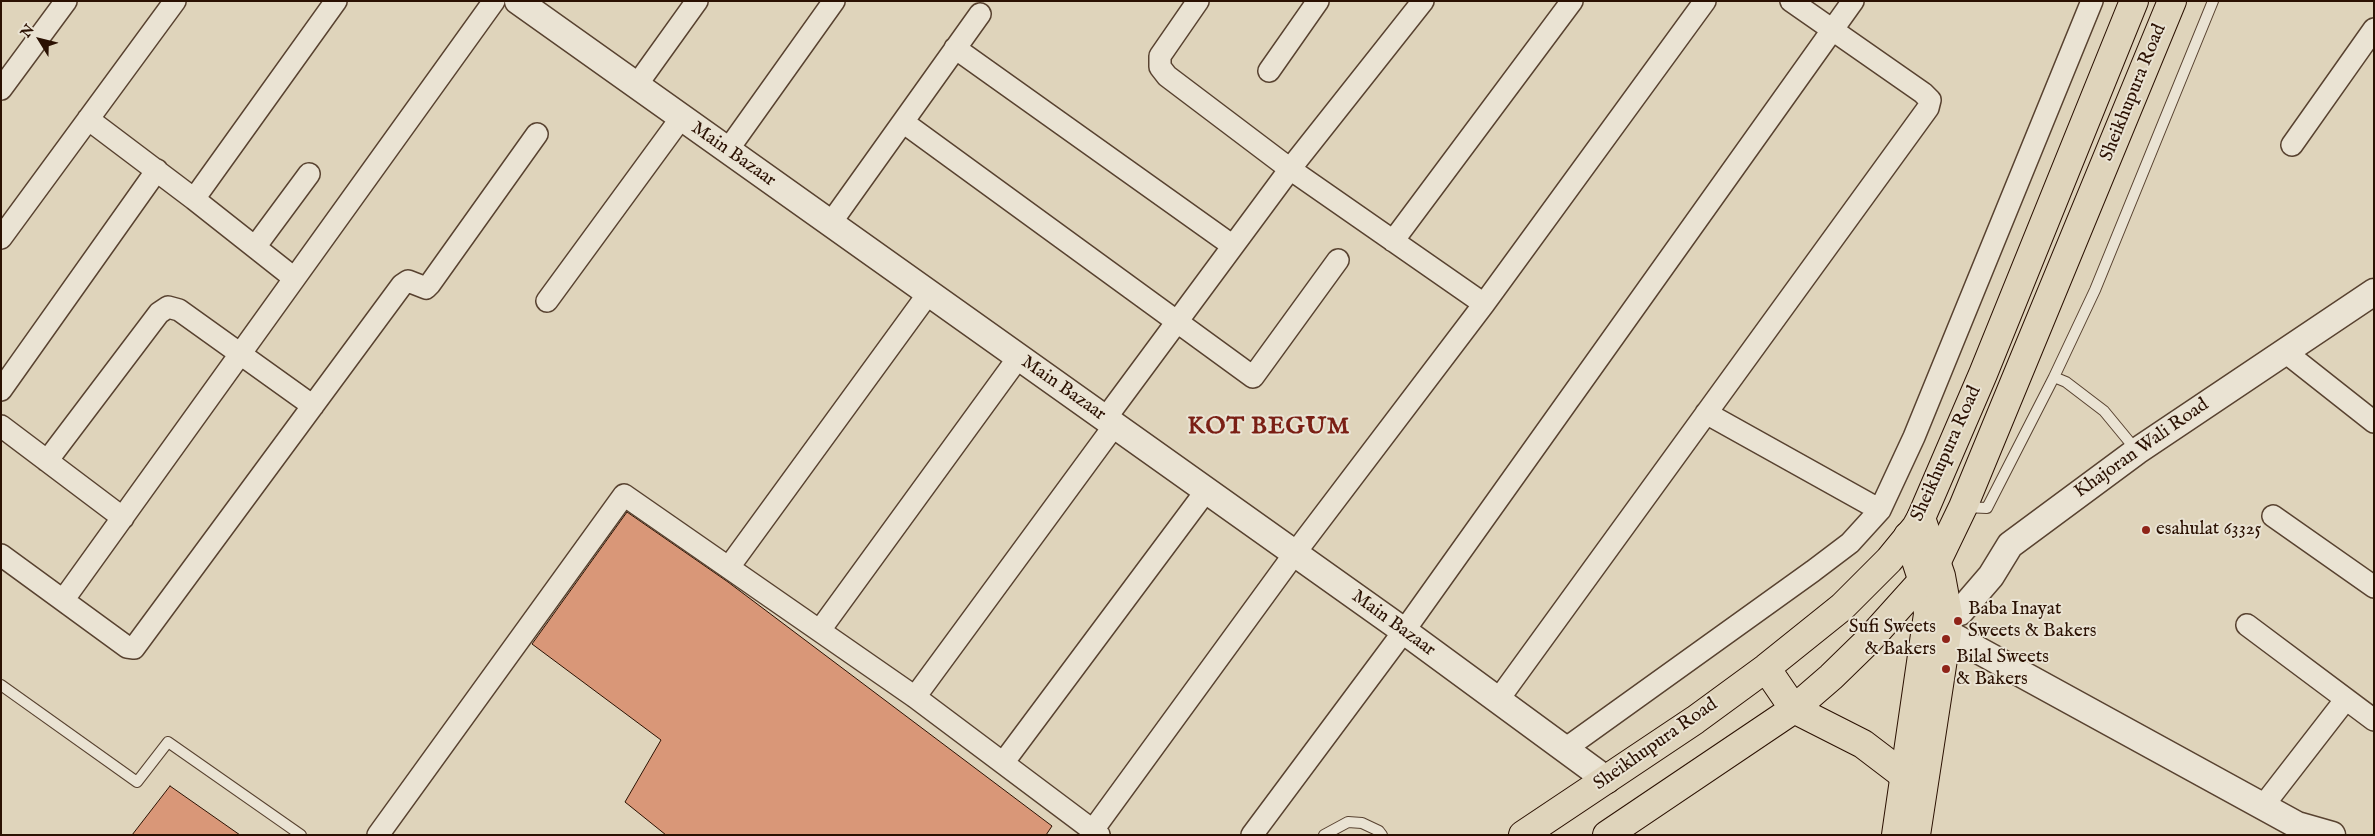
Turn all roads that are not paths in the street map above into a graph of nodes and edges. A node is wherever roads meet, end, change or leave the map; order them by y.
1 (66, 1) edge
2 (175, 1) edge
3 (336, 1) edge
4 (494, 1) edge
5 (518, 1) edge
6 (698, 1) edge
7 (834, 1) edge
8 (1198, 1) edge
9 (1318, 1) edge
10 (1423, 1) edge
11 (1572, 1) edge
12 (1705, 1) edge
13 (1791, 1) edge
14 (1853, 1) edge
15 (2092, 1) edge
16 (2134, 1) edge
17 (2172, 1) edge
18 (2213, 1) edge
19 (980, 14) dead end
20 (2374, 29) edge
21 (1833, 31) junction
22 (956, 48) junction
23 (1269, 71) dead end
24 (636, 86) junction
25 (1, 89) edge
26 (681, 118) junction
27 (88, 119) junction
28 (903, 122) junction
29 (538, 134) dead end
30 (2292, 145) dead end
31 (727, 151) junction
32 (1290, 169) junction
33 (158, 170) junction
34 (309, 174) dead end
35 (194, 199) junction
36 (830, 224) junction
37 (1, 238) edge
38 (1393, 241) junction
39 (1233, 246) junction
40 (255, 247) junction
41 (1338, 260) dead end
42 (294, 278) junction
43 (2374, 292) edge
44 (928, 294) junction
45 (547, 301) dead end
46 (1484, 304) junction
47 (1177, 322) junction
48 (2284, 351) junction
49 (240, 353) junction
50 (1018, 358) junction
51 (2054, 377) junction
52 (1, 390) edge
53 (313, 406) junction
54 (1706, 413) junction
55 (1109, 422) junction
56 (2374, 422) edge
57 (1, 426) edge
58 (2137, 451) junction
59 (47, 461) junction
60 (1206, 491) junction
61 (1963, 507) junction
62 (1880, 510) junction
63 (2273, 516) dead end
64 (122, 518) junction
65 (1915, 527) junction
66 (1295, 553) junction
67 (1, 555) edge
68 (729, 567) junction
69 (1930, 571) junction
70 (2374, 587) edge
71 (64, 600) junction
72 (1937, 623) junction
73 (2248, 625) dead end
74 (820, 630) junction
75 (1404, 631) junction
76 (1766, 668) junction
77 (1, 685) edge
78 (915, 697) junction
79 (2346, 699) junction
80 (1498, 700) junction
81 (1794, 709) junction
82 (2374, 720) edge
83 (1565, 749) junction
84 (1003, 763) junction
85 (1905, 776) junction
86 (1607, 780) junction
87 (2263, 806) junction
88 (2292, 830) edge
89 (1096, 832) edge
90 (301, 835) edge
91 (378, 835) edge
92 (1252, 835) edge
93 (1324, 835) edge
94 (1382, 835) edge
95 (1524, 835) edge
96 (1607, 835) edge
97 (1896, 835) edge
98 (1916, 835) edge
99 (2332, 835) edge

1 - 25 street
2 - 27 street
3 - 35 street
4 - 42 street
5 - 24 street, Main Bazaar
6 - 24 street
7 - 31 street
8 - 32 street
9 - 23 street
10 - 32 street
11 - 38 street
12 - 46 street
13 - 21 street
14 - 21 street
15 - 62 street
16 - 65 main road, Sheikhupura Road
17 - 61 main road, Sheikhupura Road
18 - 51 lane
19 - 22 street
20 - 30 street
21 - 54 street
21 - 75 street
22 - 28 street
22 - 39 street
24 - 26 street, Main Bazaar
26 - 31 street, Main Bazaar
26 - 45 street
27 - 33 street
27 - 37 street
28 - 36 street
28 - 47 street
29 - 53 street
31 - 36 street, Main Bazaar
32 - 38 street
32 - 39 street
33 - 35 street
33 - 52 street
34 - 40 street
35 - 40 street
36 - 44 street, Main Bazaar
38 - 46 street
39 - 47 street
40 - 42 street
41 - 47 street
42 - 49 street
43 - 48 street, Khajoran Wali Road
44 - 50 street, Main Bazaar
44 - 68 street
46 - 66 street
47 - 55 street
48 - 56 street
48 - 58 street, Khajoran Wali Road
49 - 53 street
49 - 59 street
49 - 64 street
50 - 55 street, Main Bazaar
50 - 74 street
51 - 58 lane
51 - 61 lane
53 - 71 street
54 - 62 street
54 - 80 street
55 - 60 street, Main Bazaar
55 - 78 street
57 - 59 street
58 - 72 street, Khajoran Wali Road
59 - 64 street
60 - 66 street, Main Bazaar
60 - 84 street
61 - 69 main road, Sheikhupura Road
62 - 83 street
63 - 70 street
64 - 71 street
65 - 69 main road
65 - 76 main road, Sheikhupura Road
66 - 75 street, Main Bazaar
66 - 89 street
67 - 71 street
68 - 74 street
68 - 91 street
69 - 72 main road
69 - 81 main road, Sheikhupura Road
72 - 85 main road
72 - 87 street
72 - 98 main road
73 - 79 street
74 - 78 street
75 - 80 street, Main Bazaar
75 - 92 street
76 - 81 main road
76 - 86 main road, Sheikhupura Road
77 - 90 lane
78 - 84 street
79 - 82 street
79 - 87 street
80 - 83 street, Main Bazaar
81 - 85 main road
81 - 96 main road, Sheikhupura Road
83 - 86 street, Main Bazaar
84 - 89 street
85 - 97 main road
86 - 95 main road, Sheikhupura Road
87 - 88 street
88 - 99 street
93 - 94 lane

